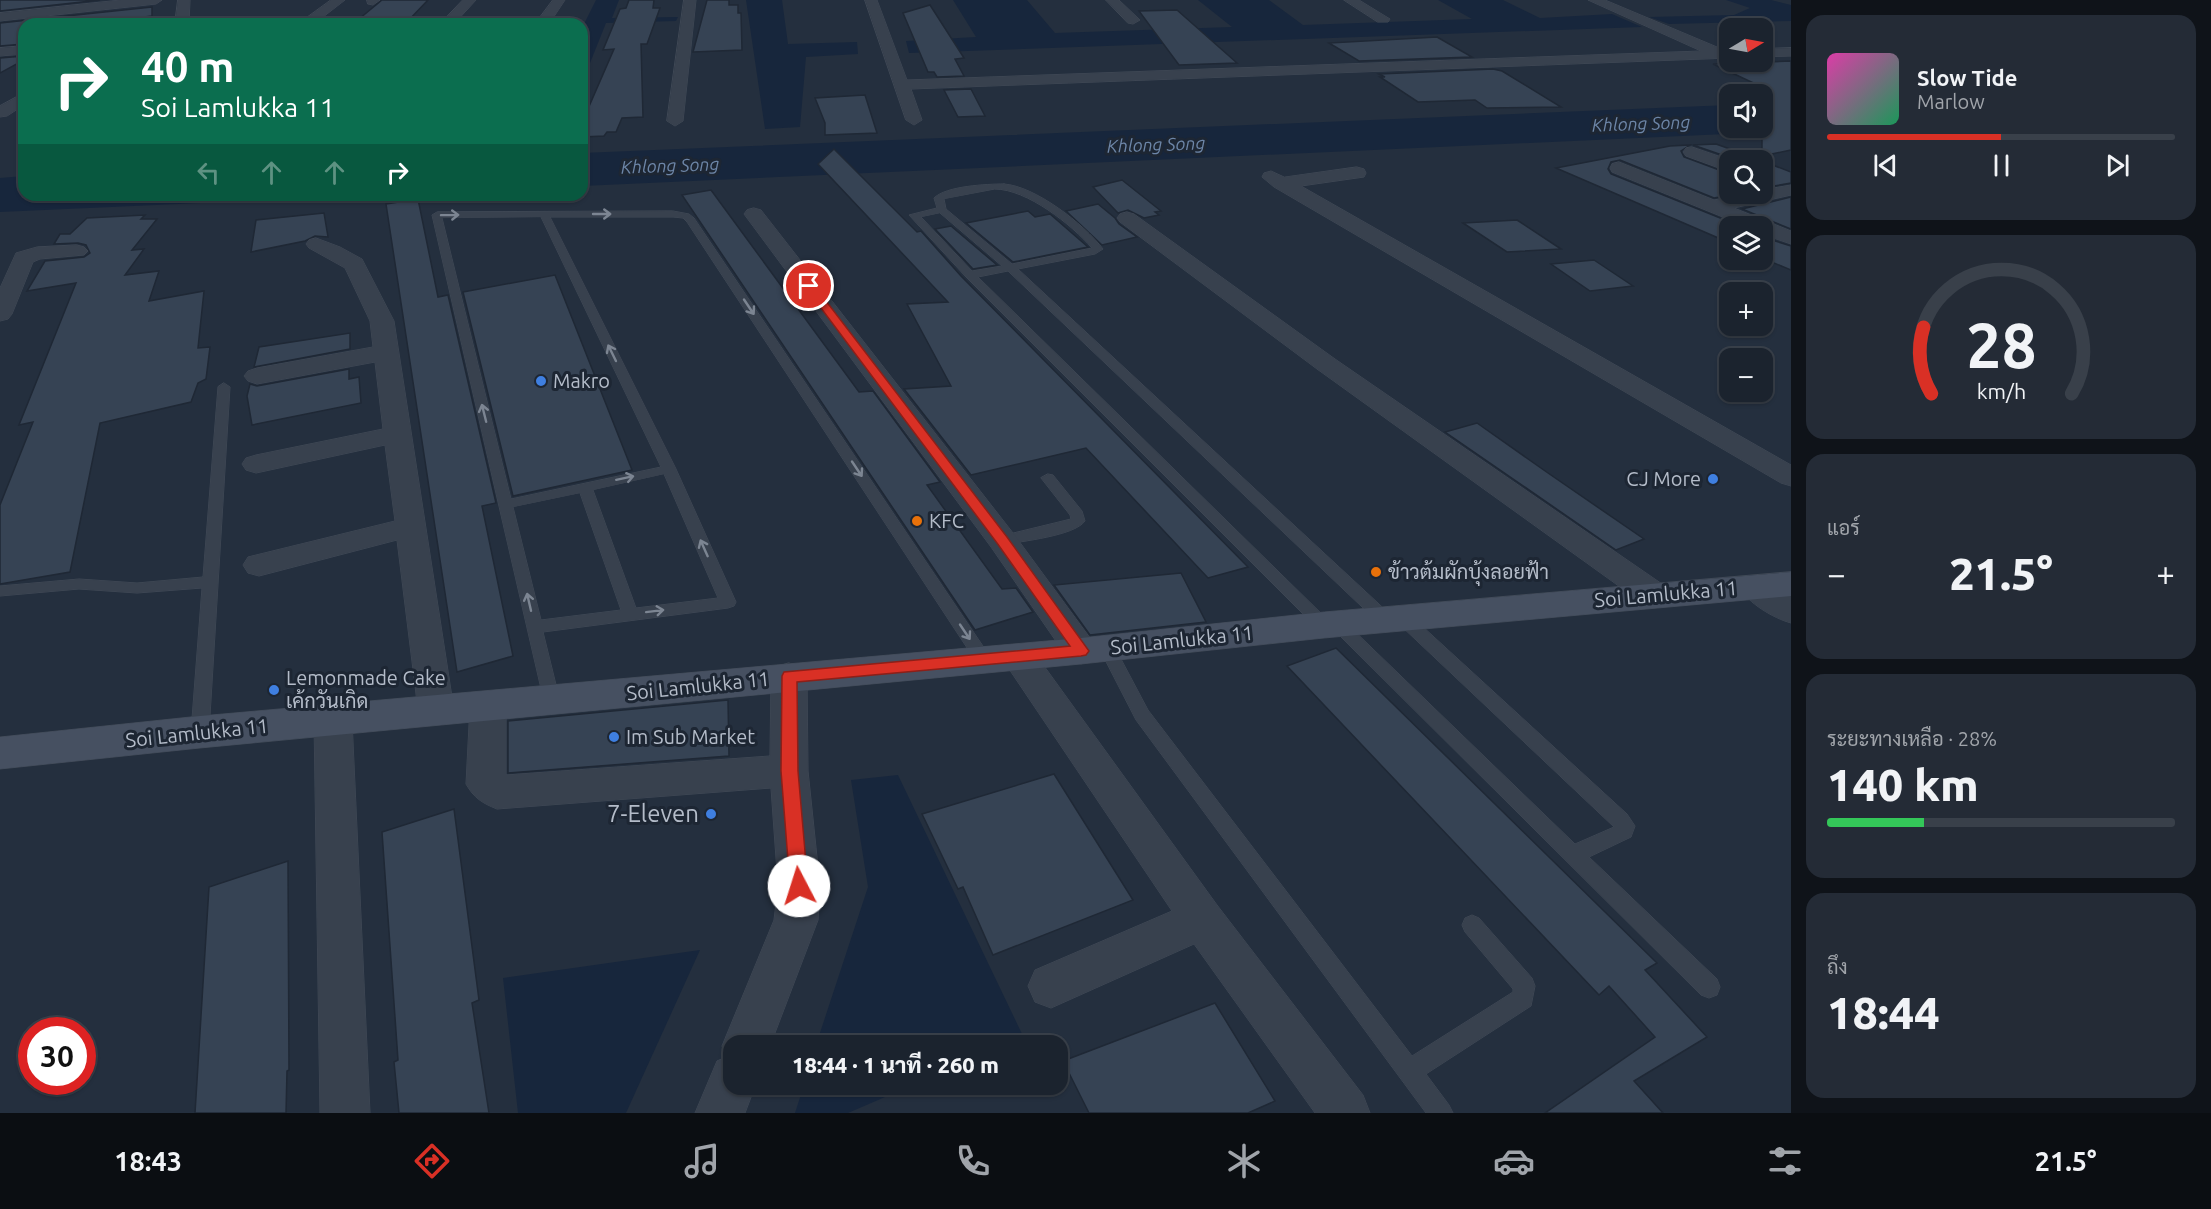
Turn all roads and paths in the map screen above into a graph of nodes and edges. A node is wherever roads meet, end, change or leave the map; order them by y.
1 (156, 0) edge
2 (184, 0) edge
3 (339, 0) edge
4 (470, 0) edge
5 (559, 0) edge
6 (690, 0) edge
7 (871, 0) edge
8 (1112, 0) edge
9 (1350, 0) edge
10 (1594, 0) edge
11 (0, 17) edge
12 (182, 18) edge
13 (314, 18) edge
14 (453, 18) edge
15 (546, 18) edge
16 (1133, 20) dead end
17 (1383, 20) dead end
18 (18, 50) edge
19 (1719, 51) edge
20 (0, 52) edge
21 (1791, 52) edge
22 (1773, 53) edge
23 (1719, 54) edge
24 (903, 86) junction
25 (18, 102) edge
26 (1, 112) edge
27 (914, 120) dead end
28 (675, 121) dead end
29 (1692, 152) dead end
30 (1719, 163) edge
31 (1619, 168) dead end
32 (1357, 173) dead end
33 (1773, 184) edge
34 (1790, 191) edge
35 (1713, 206) junction
36 (942, 210) junction
37 (544, 214) junction
38 (754, 214) dead end
39 (1126, 218) dead end
40 (1791, 238) edge
41 (316, 244) dead end
42 (77, 251) dead end
43 (1010, 267) junction
44 (970, 276) junction
45 (0, 314) edge
46 (387, 351) junction
47 (257, 376) dead end
48 (224, 387) dead end
49 (398, 434) junction
50 (256, 464) dead end
51 (669, 469) junction
52 (1791, 477) edge
53 (1048, 478) dead end
54 (585, 487) junction
55 (507, 504) junction
56 (411, 527) junction
57 (1002, 540) junction
58 (259, 565) dead end
59 (211, 582) junction
60 (1791, 584) edge
61 (1755, 587) junction
62 (0, 591) edge
63 (1653, 594) junction
64 (1791, 611) edge
65 (630, 614) junction
66 (1395, 620) junction
67 (1331, 625) junction
68 (534, 627) junction
69 (1094, 649) junction
70 (1001, 658) junction
71 (789, 676) junction
72 (551, 701) junction
73 (488, 706) junction
74 (436, 710) junction
75 (333, 720) junction
76 (200, 732) junction
77 (0, 753) edge
78 (789, 771) junction
79 (1573, 855) junction
80 (1202, 919) junction
81 (1472, 926) dead end
82 (1051, 986) dead end
83 (1710, 987) dead end
84 (750, 1035) edge
85 (1409, 1071) junction
86 (727, 1095) edge
87 (345, 1113) edge
88 (720, 1113) edge
89 (1346, 1113) edge
90 (1441, 1113) edge

1 - 11 street
2 - 12 street
3 - 13 street
4 - 14 street
5 - 15 street
6 - 28 street
7 - 24 street
8 - 16 street
9 - 17 street
10 - 19 street
18 - 20 street
21 - 22 street
23 - 24 street
24 - 27 street
25 - 26 street
29 - 30 street
31 - 35 street
32 - 52 street
33 - 34 street
34 - 35 street
35 - 40 street
36 - 43 lane
36 - 43 lane
36 - 44 lane
51 -> 37 lane
55 -> 37 lane
37 -> 70 lane
38 - 57 street
39 - 63 street
41 - 46 street
42 - 45 street
43 - 44 lane
43 - 66 lane
44 - 67 lane
46 - 47 street
46 - 49 street
48 - 59 lane
49 - 50 street
49 - 56 street
54 -> 51 lane
65 -> 51 lane
53 - 57 lane
54 - 55 lane
54 - 65 lane
68 -> 55 lane
56 - 58 street
56 - 74 street
57 - 69 street
59 - 62 lane
59 - 76 lane
60 - 61 street, Soi Lamlukka 11
61 - 63 street, Soi Lamlukka 11
61 - 64 street
63 - 66 street, Soi Lamlukka 11
65 - 68 lane
66 - 67 street, Soi Lamlukka 11
66 - 79 lane
67 - 69 street, Soi Lamlukka 11
67 - 79 lane
68 - 72 lane
69 - 70 street, Soi Lamlukka 11
69 - 85 lane
70 - 71 street, Soi Lamlukka 11
70 - 80 street
71 - 72 street, Soi Lamlukka 11
71 - 78 street
72 - 73 street, Soi Lamlukka 11
73 - 74 street, Soi Lamlukka 11
73 - 78 street
74 - 75 street, Soi Lamlukka 11
75 - 76 street, Soi Lamlukka 11
75 - 87 street
76 - 77 street, Soi Lamlukka 11
78 - 84 street
79 - 83 lane
80 - 82 street
80 - 89 street
81 - 85 lane
85 - 90 lane
86 - 88 street

